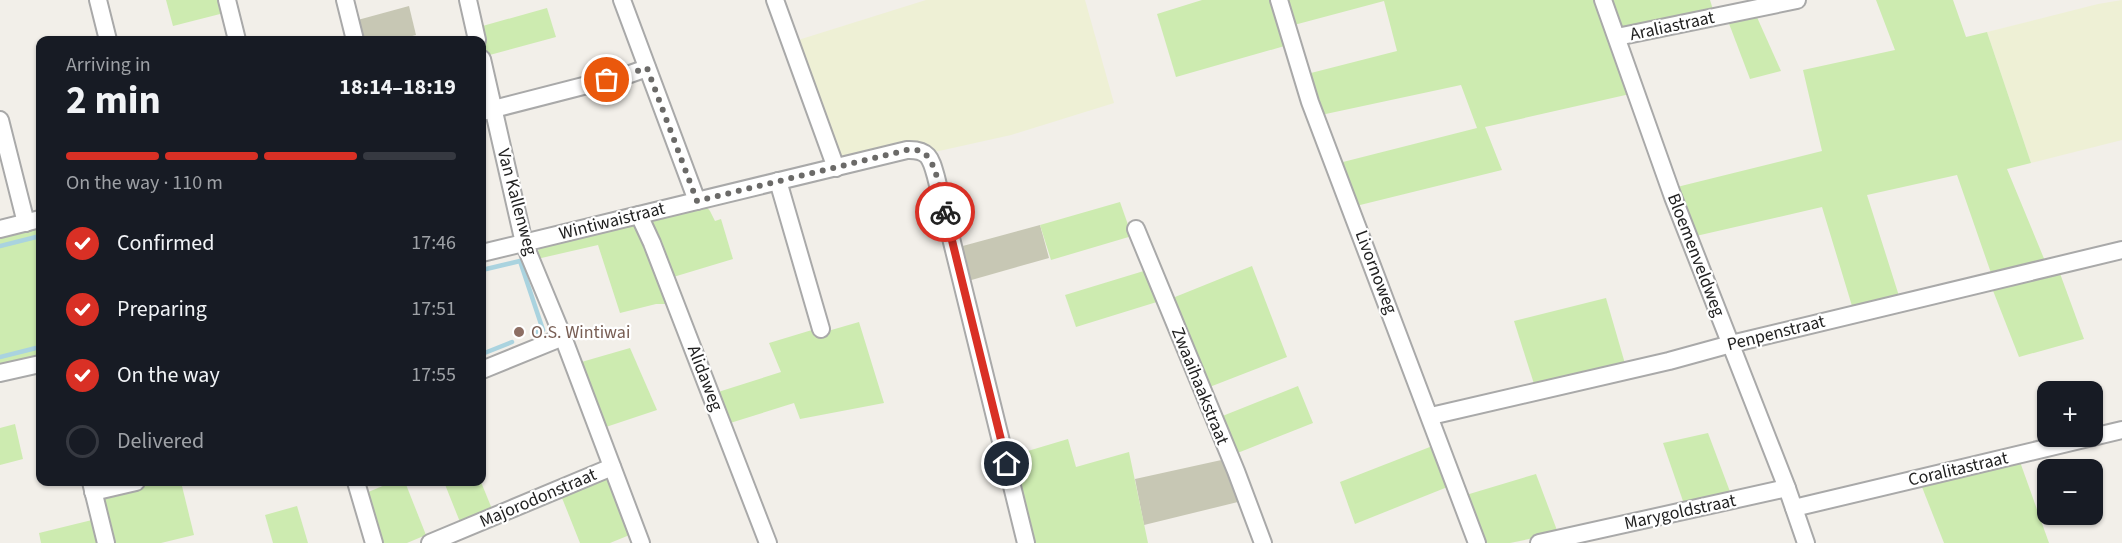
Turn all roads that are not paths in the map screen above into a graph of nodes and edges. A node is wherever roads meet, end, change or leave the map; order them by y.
1 (98, 0) edge
2 (227, 0) edge
3 (345, 0) edge
4 (468, 0) edge
5 (622, 0) edge
6 (775, 0) edge
7 (1279, 0) edge
8 (1603, 0) edge
9 (1797, 0) edge
10 (107, 36) edge
11 (236, 36) edge
12 (354, 36) edge
13 (476, 36) edge
14 (1617, 37) junction
15 (647, 68) junction
16 (486, 93) edge
17 (488, 110) edge
18 (0, 120) edge
19 (836, 168) junction
20 (778, 181) junction
21 (697, 201) junction
22 (639, 215) junction
23 (33, 221) edge
24 (0, 229) edge
25 (1136, 229) dead end
26 (524, 243) junction
27 (2122, 250) edge
28 (486, 252) edge
29 (821, 329) dead end
30 (563, 337) junction
31 (1731, 344) junction
32 (36, 365) edge
33 (486, 368) edge
34 (0, 373) edge
35 (1431, 416) junction
36 (2122, 430) edge
37 (612, 467) junction
38 (357, 486) edge
39 (92, 487) edge
40 (1787, 488) junction
41 (1794, 508) junction
42 (106, 543) edge
43 (374, 543) edge
44 (430, 543) edge
45 (641, 543) edge
46 (768, 543) edge
47 (1026, 543) edge
48 (1263, 543) edge
49 (1477, 543) edge
50 (1539, 543) edge
51 (1806, 543) edge

1 - 10 street
2 - 11 street
3 - 12 street
4 - 13 street
5 - 15 street
6 - 19 street
7 - 35 street, Livornoweg
8 - 14 street, Bloemenveldweg
9 - 14 street, Araliastraat
14 - 31 street, Bloemenveldweg
15 - 17 street
15 - 21 street
16 - 17 street, Van Kallenweg
17 - 26 street, Van Kallenweg
18 - 23 street
19 - 20 street, Wintiwaistraat
19 - 47 street, Wintiwaistraat
20 - 21 street, Wintiwaistraat
20 - 29 street
21 - 22 street, Wintiwaistraat
22 - 26 street, Wintiwaistraat
22 - 46 street, Alidaweg
23 - 24 street
25 - 48 street, Zwaaihaakstraat
26 - 28 street, Wintiwaistraat
26 - 30 street, Van Kallenweg
27 - 31 street, Penpenstraat
30 - 33 street
30 - 37 street, Van Kallenweg
31 - 35 street, Penpenstraat
31 - 40 street, Bloemenveldweg
32 - 34 street
35 - 49 street, Livornoweg
36 - 41 street, Coralitastraat
37 - 44 street, Majorodonstraat
37 - 45 street, Van Kallenweg
38 - 43 street
39 - 42 street
40 - 41 street, Bloemenveldweg
40 - 50 street, Marygoldstraat
41 - 51 street, Bloemenveldweg

